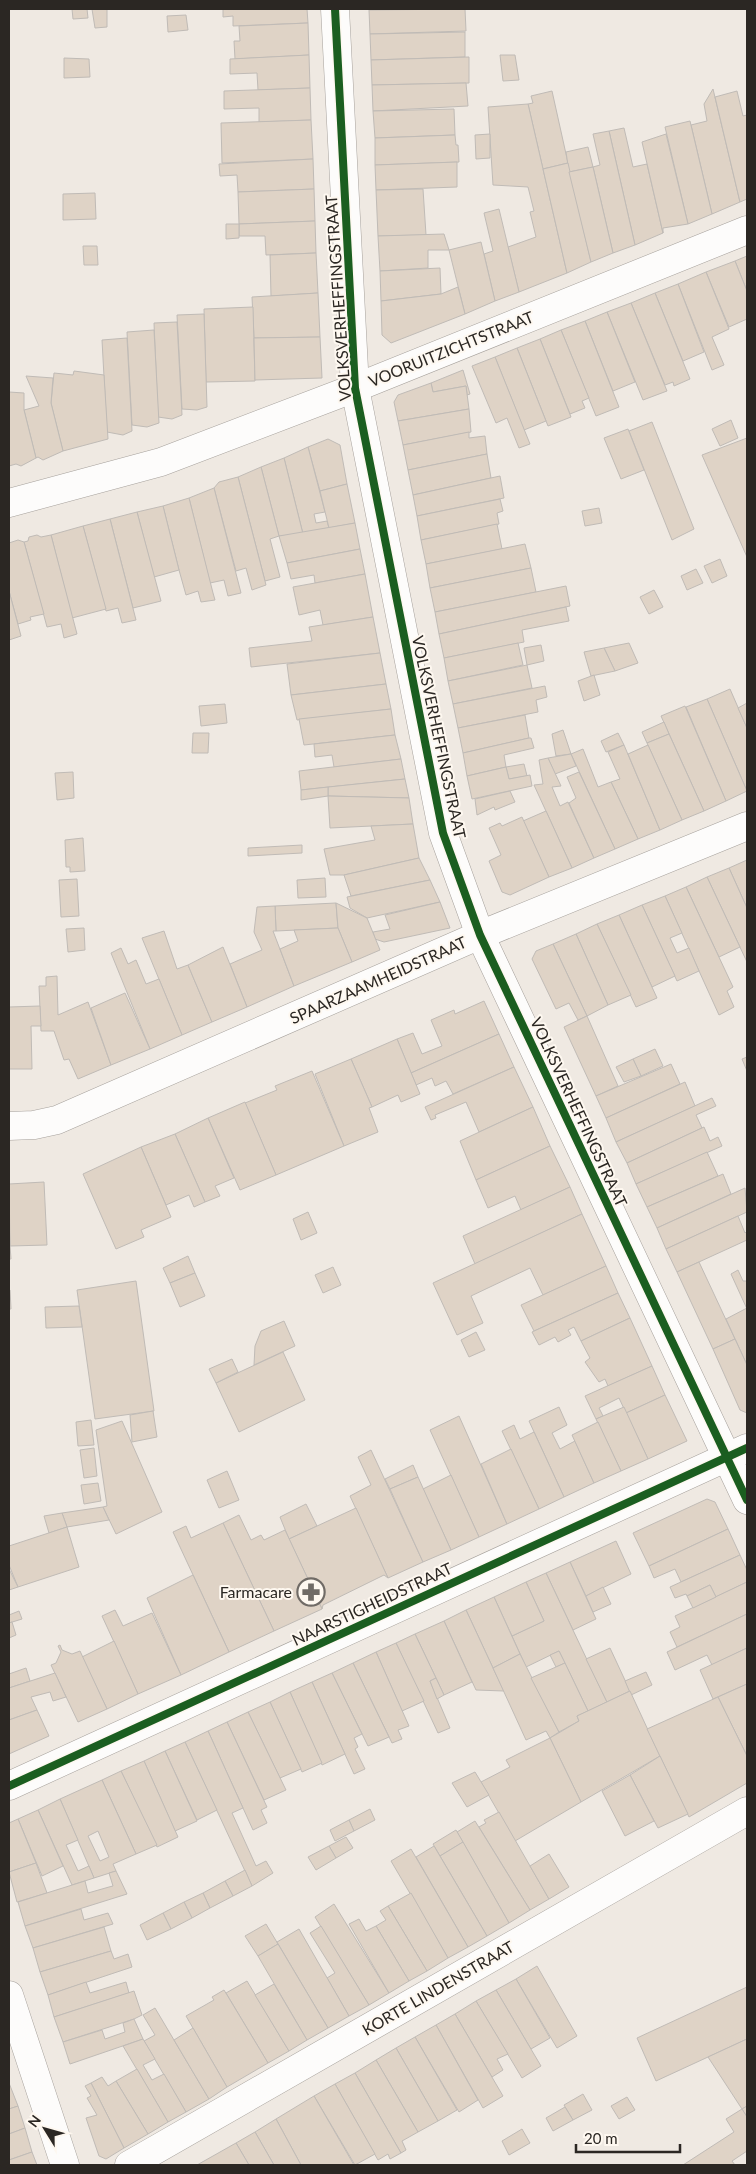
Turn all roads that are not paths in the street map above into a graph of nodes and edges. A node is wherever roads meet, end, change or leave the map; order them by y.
1 (336, 9) edge
2 (747, 230) edge
3 (355, 388) junction
4 (9, 503) edge
5 (747, 826) edge
6 (480, 935) junction
7 (9, 1126) edge
8 (737, 1453) edge
9 (747, 1500) edge
10 (9, 1786) edge
11 (747, 1811) edge
12 (9, 1995) edge
13 (65, 2165) edge
14 (129, 2165) edge

1 - 3 street, VOLKSVERHEFFINGSTRAAT
2 - 3 street, VOORUITZICHTSTRAAT
3 - 4 street, VOORUITZICHTSTRAAT
3 - 6 street, VOLKSVERHEFFINGSTRAAT
5 - 6 street, SPAARZAAMHEIDSTRAAT
6 - 7 street, SPAARZAAMHEIDSTRAAT
6 - 8 street, VOLKSVERHEFFINGSTRAAT
8 - 9 street, VOLKSVERHEFFINGSTRAAT
8 - 10 street, NAARSTIGHEIDSTRAAT
11 - 14 street, KORTE LINDENSTRAAT
12 - 13 street

